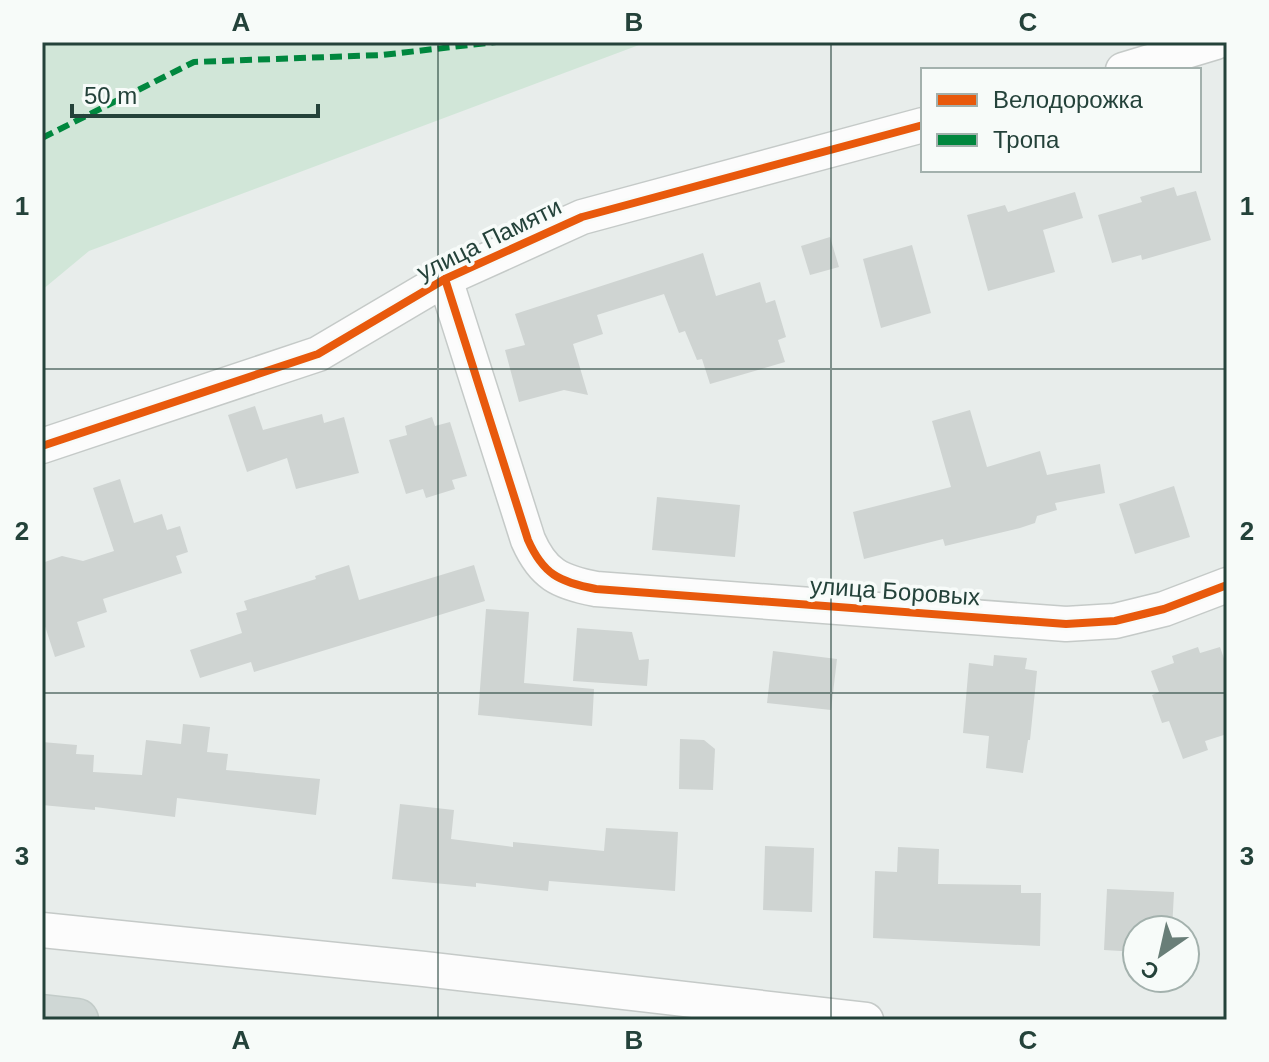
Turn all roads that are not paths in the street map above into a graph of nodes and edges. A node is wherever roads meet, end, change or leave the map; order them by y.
1 (1216, 42) edge
2 (1130, 68) edge
3 (921, 126) edge
4 (445, 279) junction
5 (42, 446) edge
6 (1227, 585) edge
7 (42, 930) edge
8 (42, 1016) edge
9 (77, 1020) edge
10 (866, 1020) edge

1 - 2 street
3 - 4 street, улица Памяти
4 - 5 street, улица Памяти
4 - 6 street, улица Боровых
7 - 10 street
8 - 9 main road

